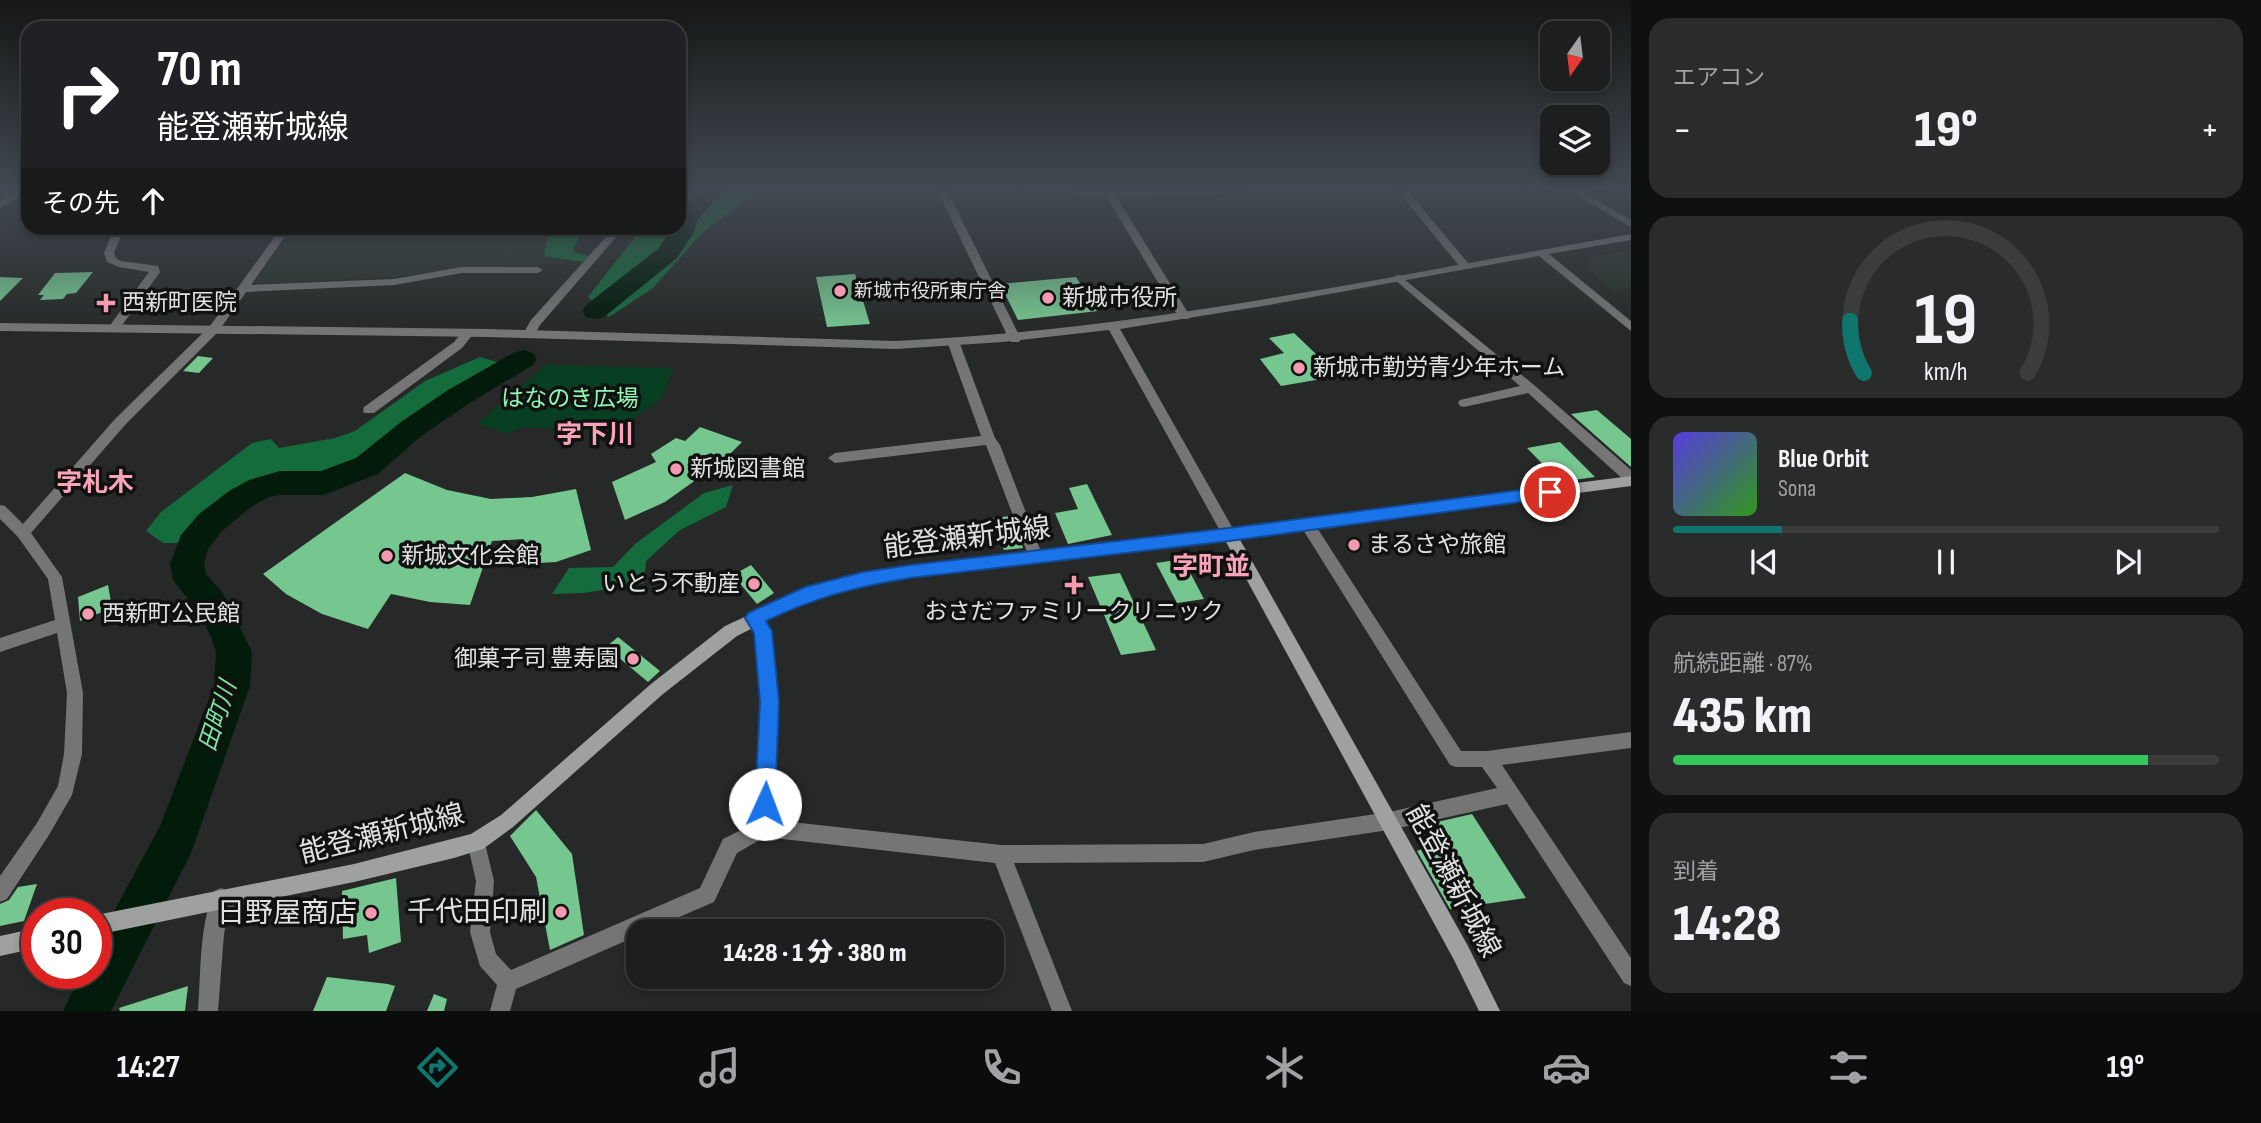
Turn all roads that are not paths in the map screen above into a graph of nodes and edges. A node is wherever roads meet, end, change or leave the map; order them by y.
1 (115, 237) edge
2 (279, 237) edge
3 (611, 237) edge
4 (965, 237) edge
5 (1136, 237) edge
6 (1441, 237) edge
7 (1630, 237) edge
8 (1541, 253) junction
9 (1465, 266) junction
10 (538, 270) dead end
11 (1399, 278) junction
12 (242, 289) junction
13 (1184, 316) junction
14 (0, 327) edge
15 (1113, 327) junction
16 (1631, 327) edge
17 (114, 328) junction
18 (214, 329) junction
19 (468, 332) junction
20 (529, 334) junction
21 (1015, 339) junction
22 (954, 344) junction
23 (1530, 388) junction
24 (1464, 403) dead end
25 (369, 410) dead end
26 (989, 440) junction
27 (835, 458) dead end
28 (1631, 479) edge
29 (0, 510) edge
30 (1307, 524) junction
31 (23, 533) junction
32 (1229, 534) junction
33 (1036, 557) junction
34 (754, 618) junction
35 (64, 624) junction
36 (0, 646) edge
37 (1631, 740) edge
38 (1487, 759) junction
39 (1511, 794) junction
40 (1389, 821) junction
41 (764, 828) junction
42 (477, 842) junction
43 (1001, 854) junction
44 (0, 892) edge
45 (221, 898) junction
46 (112, 921) edge
47 (21, 941) edge
48 (0, 946) edge
49 (1631, 976) edge
50 (508, 982) junction
51 (208, 1011) edge
52 (500, 1011) edge
53 (1062, 1011) edge
54 (1490, 1011) edge

1 - 17 street
2 - 12 street
3 - 20 street
4 - 21 street
5 - 13 street
6 - 9 street
7 - 8 street
8 - 9 street
8 - 16 street
9 - 11 street
10 - 12 street
11 - 13 street
11 - 23 street
12 - 18 street
13 - 15 street
14 - 17 street
15 - 21 street
15 - 32 street
17 - 18 street
18 - 19 street
18 - 31 street
19 - 20 street
19 - 25 street
20 - 22 street
21 - 22 street
22 - 26 street
23 - 24 street
23 - 28 street
26 - 27 street
26 - 33 street
28 - 30 main road
29 - 31 street
30 - 32 main road
30 - 38 street
31 - 35 street
32 - 33 main road, 能登瀬新城線
32 - 40 main road, 能登瀬新城線
33 - 34 main road, 能登瀬新城線
34 - 41 street
34 - 42 main road, 能登瀬新城線
35 - 36 street
35 - 44 street
37 - 38 street
38 - 39 street
39 - 40 street
39 - 49 street
40 - 43 street
40 - 54 main road, 能登瀬新城線
41 - 43 street
41 - 50 street
42 - 45 main road, 能登瀬新城線
42 - 50 street
43 - 53 street
45 - 46 main road, 能登瀬新城線
45 - 51 street
47 - 48 main road
50 - 52 street

